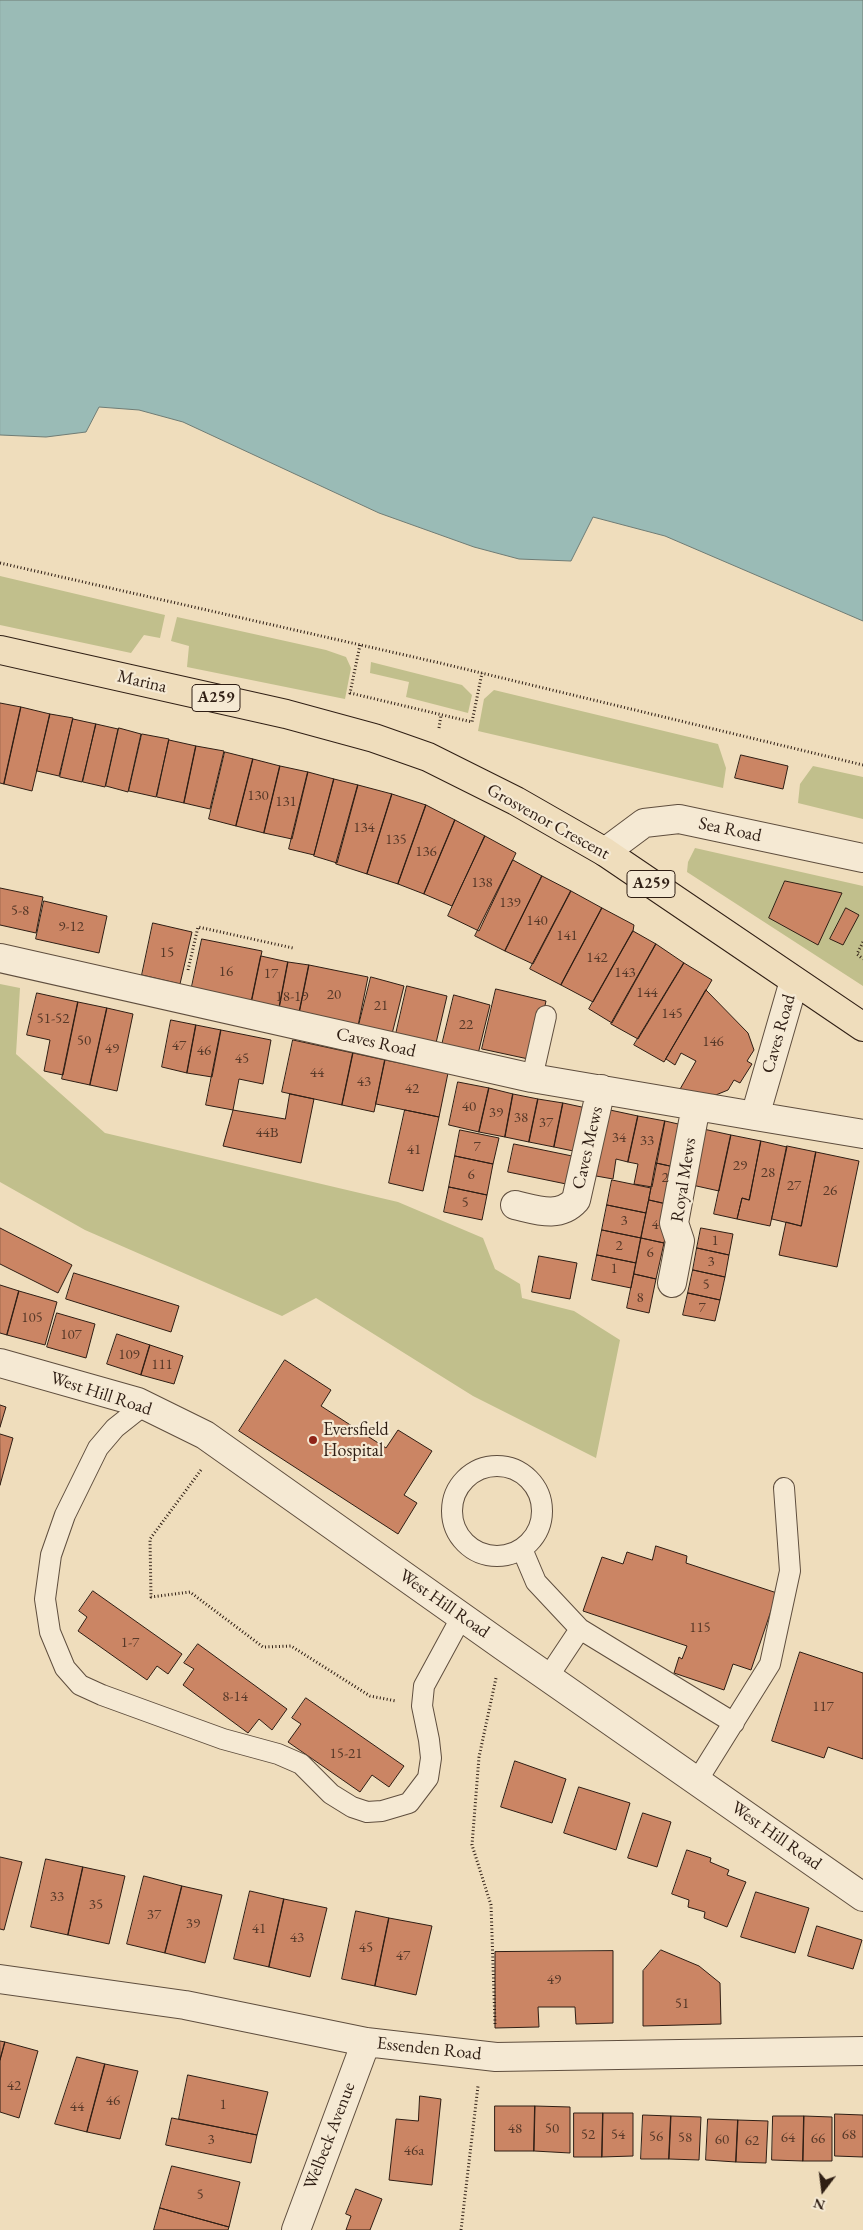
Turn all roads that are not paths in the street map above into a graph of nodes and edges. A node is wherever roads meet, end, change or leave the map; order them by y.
1 (0, 650) edge
2 (428, 757) joint
3 (605, 852) junction
4 (863, 858) edge
5 (0, 958) edge
6 (794, 981) junction
7 (546, 1016) dead end
8 (863, 1027) edge
9 (532, 1078) junction
10 (601, 1089) junction
11 (696, 1106) junction
12 (755, 1116) junction
13 (863, 1134) edge
14 (515, 1205) dead end
15 (672, 1283) dead end
16 (0, 1362) edge
17 (144, 1405) junction
18 (784, 1488) dead end
19 (522, 1550) junction
20 (462, 1616) junction
21 (580, 1629) junction
22 (548, 1677) junction
23 (734, 1723) junction
24 (697, 1781) junction
25 (863, 1897) edge
26 (0, 1979) edge
27 (366, 2042) junction
28 (863, 2051) edge
29 (296, 2230) edge

1 - 2 highway, Marina / A259
2 - 3 highway, Grosvenor Crescent / A259
3 - 4 street, Sea Road
3 - 6 highway, Grosvenor Crescent / A259
5 - 9 street, Caves Road
6 - 8 highway, Grosvenor Crescent / A259
6 - 12 street, Caves Road
7 - 9 lane
9 - 10 street, Caves Road
10 - 11 street, Caves Road
10 - 14 street, Caves Mews
11 - 12 street, Caves Road
11 - 15 street, Royal Mews
12 - 13 street, Caves Road
16 - 17 street, West Hill Road
17 - 20 street, West Hill Road
17 - 20 lane
18 - 23 lane
19 - 19 lane
19 - 21 lane
20 - 22 street, West Hill Road
21 - 22 lane
21 - 23 lane
22 - 24 street, West Hill Road
23 - 24 lane
24 - 25 street, West Hill Road
26 - 27 street, Essenden Road
27 - 28 street, Essenden Road
27 - 29 street, Welbeck Avenue

